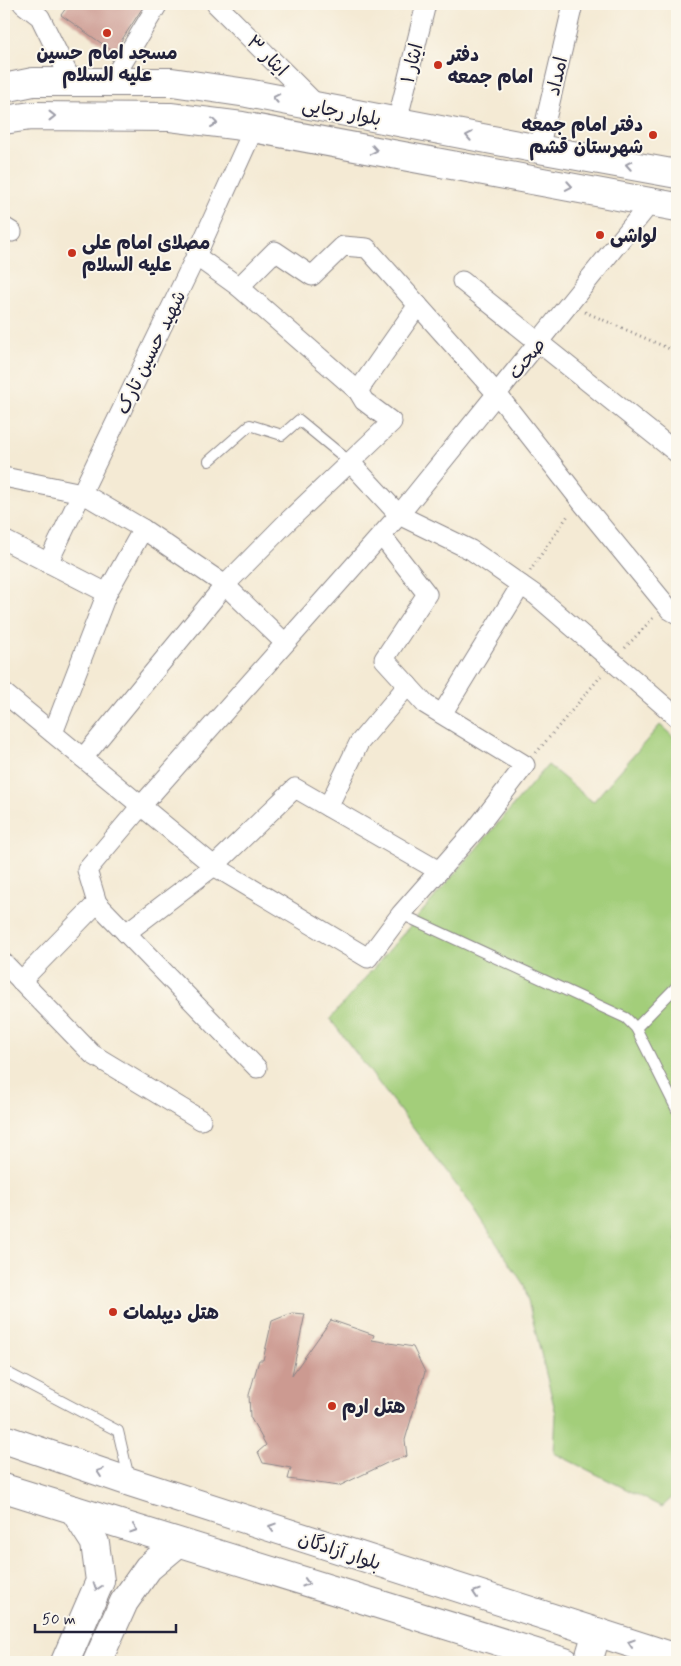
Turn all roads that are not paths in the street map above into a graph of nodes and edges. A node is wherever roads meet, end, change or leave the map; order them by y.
1 (23, 4) edge
2 (158, 4) edge
3 (216, 4) edge
4 (426, 4) edge
5 (572, 4) edge
6 (72, 82) junction
7 (111, 82) junction
8 (4, 88) edge
9 (319, 107) junction
10 (4, 120) edge
11 (397, 122) junction
12 (254, 128) junction
13 (539, 149) junction
14 (677, 174) edge
15 (532, 179) junction
16 (665, 204) edge
17 (196, 256) junction
18 (462, 281) dead end
19 (239, 287) junction
20 (418, 306) junction
21 (539, 342) junction
22 (358, 391) junction
23 (497, 394) junction
24 (677, 453) edge
25 (209, 461) dead end
26 (350, 462) junction
27 (4, 478) edge
28 (82, 493) junction
29 (399, 515) junction
30 (143, 529) junction
31 (382, 536) junction
32 (4, 540) edge
33 (48, 563) junction
34 (225, 585) junction
35 (521, 585) junction
36 (107, 593) junction
37 (671, 609) edge
38 (285, 643) junction
39 (408, 685) junction
40 (4, 693) edge
41 (676, 712) edge
42 (442, 714) junction
43 (53, 733) junction
44 (83, 758) junction
45 (141, 806) junction
46 (328, 807) junction
47 (214, 866) junction
48 (439, 871) junction
49 (97, 903) junction
50 (401, 914) junction
51 (126, 933) junction
52 (4, 963) edge
53 (21, 981) junction
54 (677, 986) edge
55 (636, 1028) junction
56 (257, 1068) dead end
57 (677, 1110) edge
58 (201, 1120) dead end
59 (4, 1371) edge
60 (4, 1439) edge
61 (130, 1482) junction
62 (4, 1488) edge
63 (74, 1510) junction
64 (178, 1543) junction
65 (597, 1632) junction
66 (677, 1658) edge
67 (65, 1662) edge
68 (97, 1662) edge
69 (565, 1662) edge
70 (588, 1662) edge

1 - 6 street
2 - 7 street
3 - 9 street, ایثار ۳
4 - 11 street, ایثار ۱
5 - 13 street, امداد
6 - 7 main road, بلوار رجایی
6 - 8 main road, بلوار رجایی
9 -> 7 main road, بلوار رجایی
9 - 11 main road, بلوار رجایی
10 -> 12 main road, بلوار رجایی
13 -> 11 main road, بلوار رجایی
12 -> 15 main road, بلوار رجایی
12 - 17 street, شهید حسین تارک
14 -> 13 main road, بلوار رجایی
13 - 15 main road
15 -> 16 main road, بلوار رجایی
16 - 21 street, صحت
17 - 19 street
17 - 28 street, شهید حسین تارک
18 - 21 street
19 - 20 street
19 - 22 street
20 - 22 street
20 - 23 street
21 - 23 street, صحت
21 - 24 street
22 - 26 street
23 - 29 street, صحت
23 - 37 street
25 - 26 lane
26 - 29 street
26 - 34 street
27 - 28 street
28 - 30 street
28 - 33 street, شهید حسین تارک
29 - 31 street, صحت
29 - 35 street
30 - 34 street
30 - 36 street
31 - 38 street, صحت
31 - 39 street
32 - 33 street
33 - 36 street
34 - 38 street
34 - 44 street
35 - 41 street
35 - 42 street
36 - 43 street
38 - 45 street, صحت
39 - 42 street
39 - 46 street
40 - 43 street
42 - 48 street
43 - 44 street
44 - 45 street
45 - 47 street
45 - 49 street, صحت
46 - 47 street
46 - 48 street
47 - 50 street
47 - 51 street
48 - 50 street
49 - 51 street
49 - 53 street
50 - 55 lane
51 - 56 street
52 - 53 street
53 - 58 street
54 - 55 lane
55 - 57 lane
59 - 61 lane
61 -> 60 main road, بلوار آزادگان
65 -> 61 main road, بلوار آزادگان
62 - 63 main road
63 -> 64 main road
63 -> 67 main road
64 - 68 main road
64 -> 69 main road
66 -> 65 main road, بلوار آزادگان
65 - 70 main road

